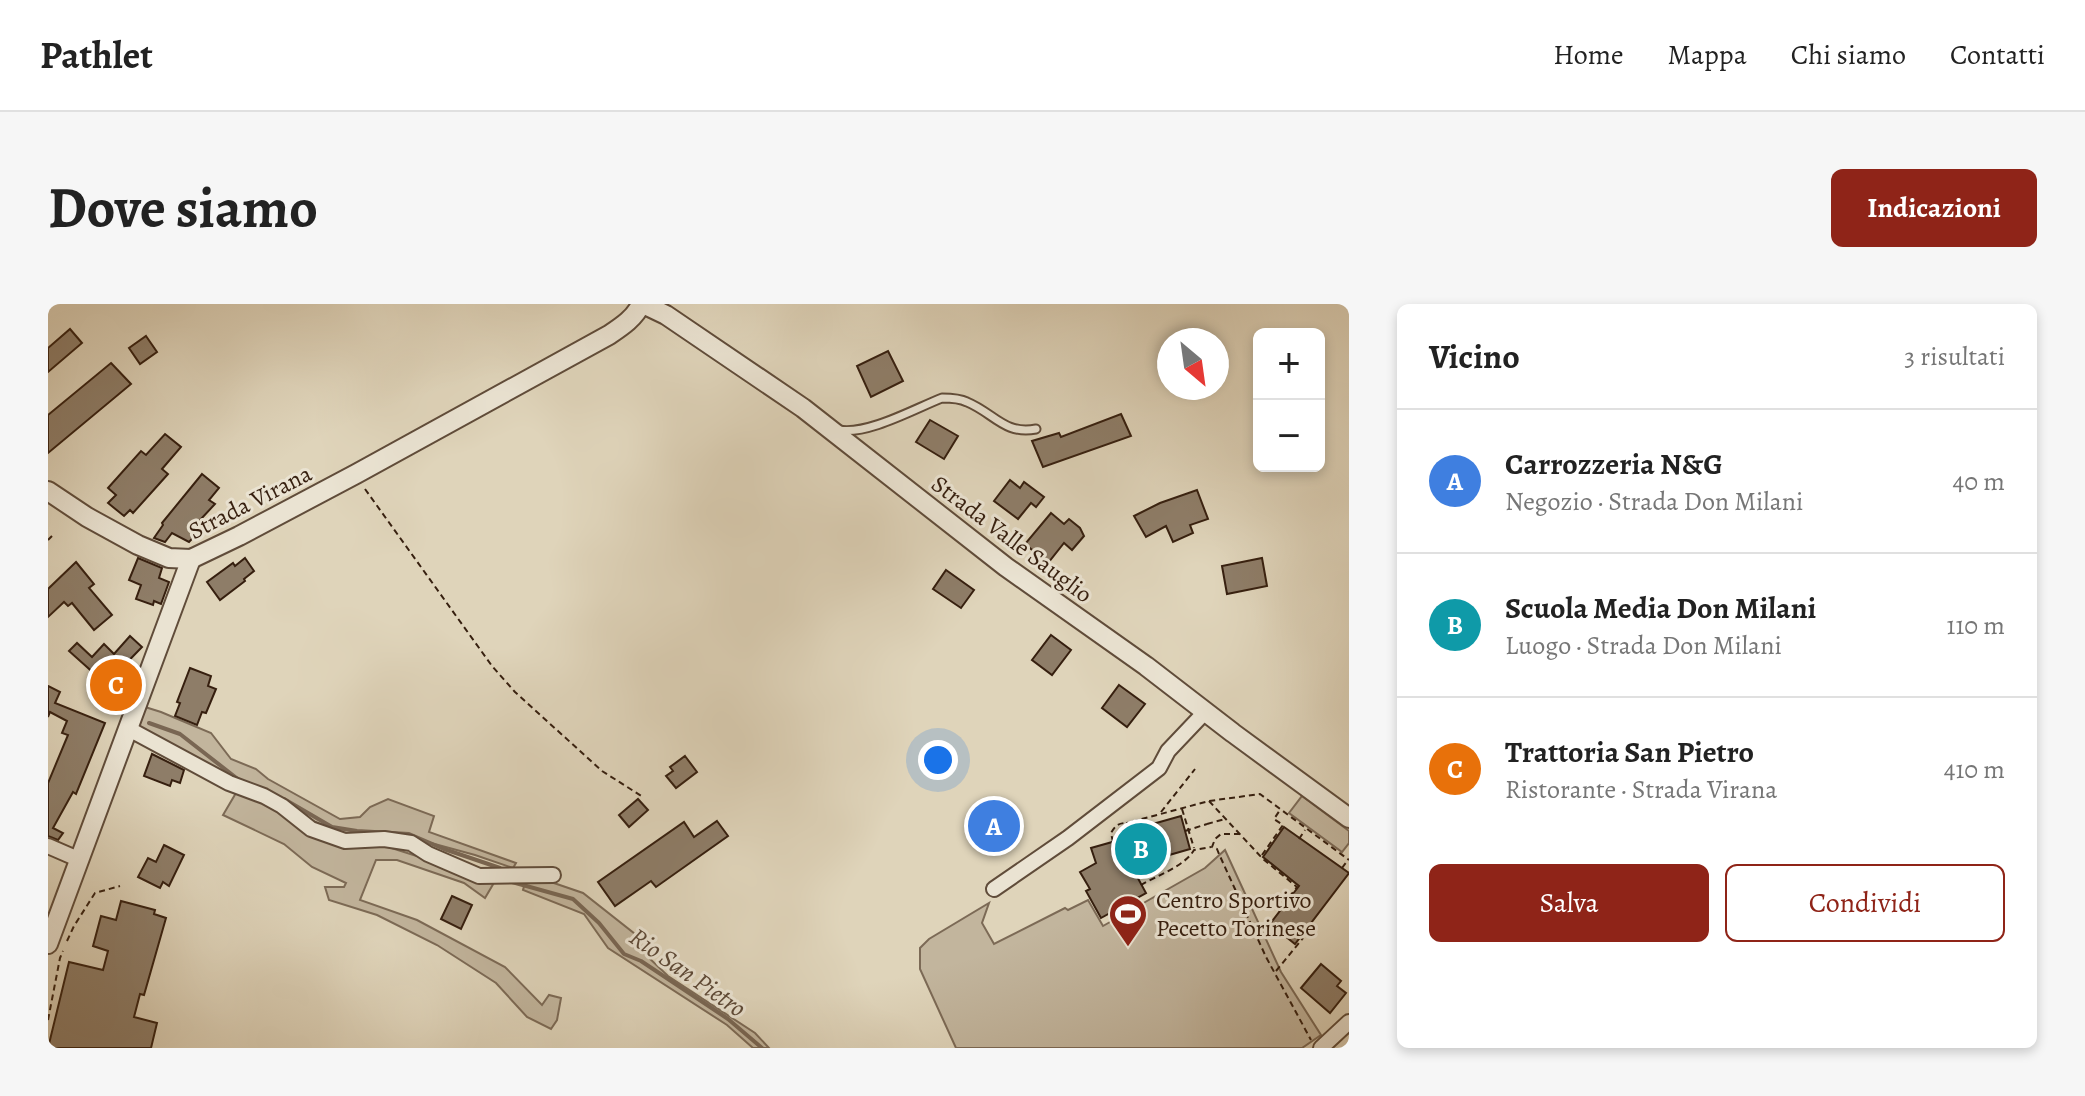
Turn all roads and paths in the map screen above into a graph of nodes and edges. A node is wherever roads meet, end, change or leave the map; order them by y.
1 (642, 304) edge
2 (829, 428) junction
3 (1036, 429) dead end
4 (356, 474) junction
5 (48, 491) edge
6 (52, 536) dead end
7 (48, 540) edge
8 (191, 559) junction
9 (1205, 712) junction
10 (127, 728) junction
11 (1195, 769) dead end
12 (643, 797) dead end
13 (1209, 801) junction
14 (1182, 808) junction
15 (1281, 809) junction
16 (1159, 814) junction
17 (1349, 818) edge
18 (1227, 820) junction
19 (1127, 823) junction
20 (1306, 828) junction
21 (1185, 831) dead end
22 (1225, 834) junction
23 (1240, 834) junction
24 (1132, 837) dead end
25 (1299, 839) dead end
26 (1113, 842) dead end
27 (48, 846) edge
28 (1212, 847) junction
29 (1194, 850) junction
30 (1261, 856) junction
31 (78, 859) junction
32 (1349, 860) edge
33 (1342, 868) dead end
34 (553, 875) dead end
35 (1141, 885) dead end
36 (120, 886) dead end
37 (994, 889) dead end
38 (1280, 911) dead end
39 (1303, 938) dead end
40 (48, 944) edge
41 (1275, 973) junction
42 (48, 1020) edge
43 (1349, 1022) edge
44 (1318, 1048) edge

1 - 2 street, Strada Valle Sauglio
1 - 4 street, Strada Virana
2 - 3 lane
2 - 9 street, Strada Valle Sauglio
4 - 8 street, Strada Virana
4 - 12 path
5 - 8 street
6 - 7 path
8 - 10 street, Strada Virana
9 - 17 street, Strada Valle Sauglio
9 - 37 street
10 - 31 street, Strada Virana
10 - 34 street
11 - 16 path
13 - 14 path
13 - 15 path
13 - 18 path
14 - 16 path
14 - 29 path
15 - 20 path
15 - 30 path
16 - 19 path
18 - 21 path, bridge
18 - 22 path
18 - 23 path
19 - 24 path
19 - 26 path
20 - 25 path
20 - 32 path
22 - 23 path
22 - 28 path
23 - 30 path
27 - 31 street
28 - 29 path
28 - 41 path
29 - 35 path
30 - 38 path
31 - 40 street, Strada Virana
32 - 33 path
36 - 42 path
39 - 41 path
41 - 44 path
43 - 44 street

